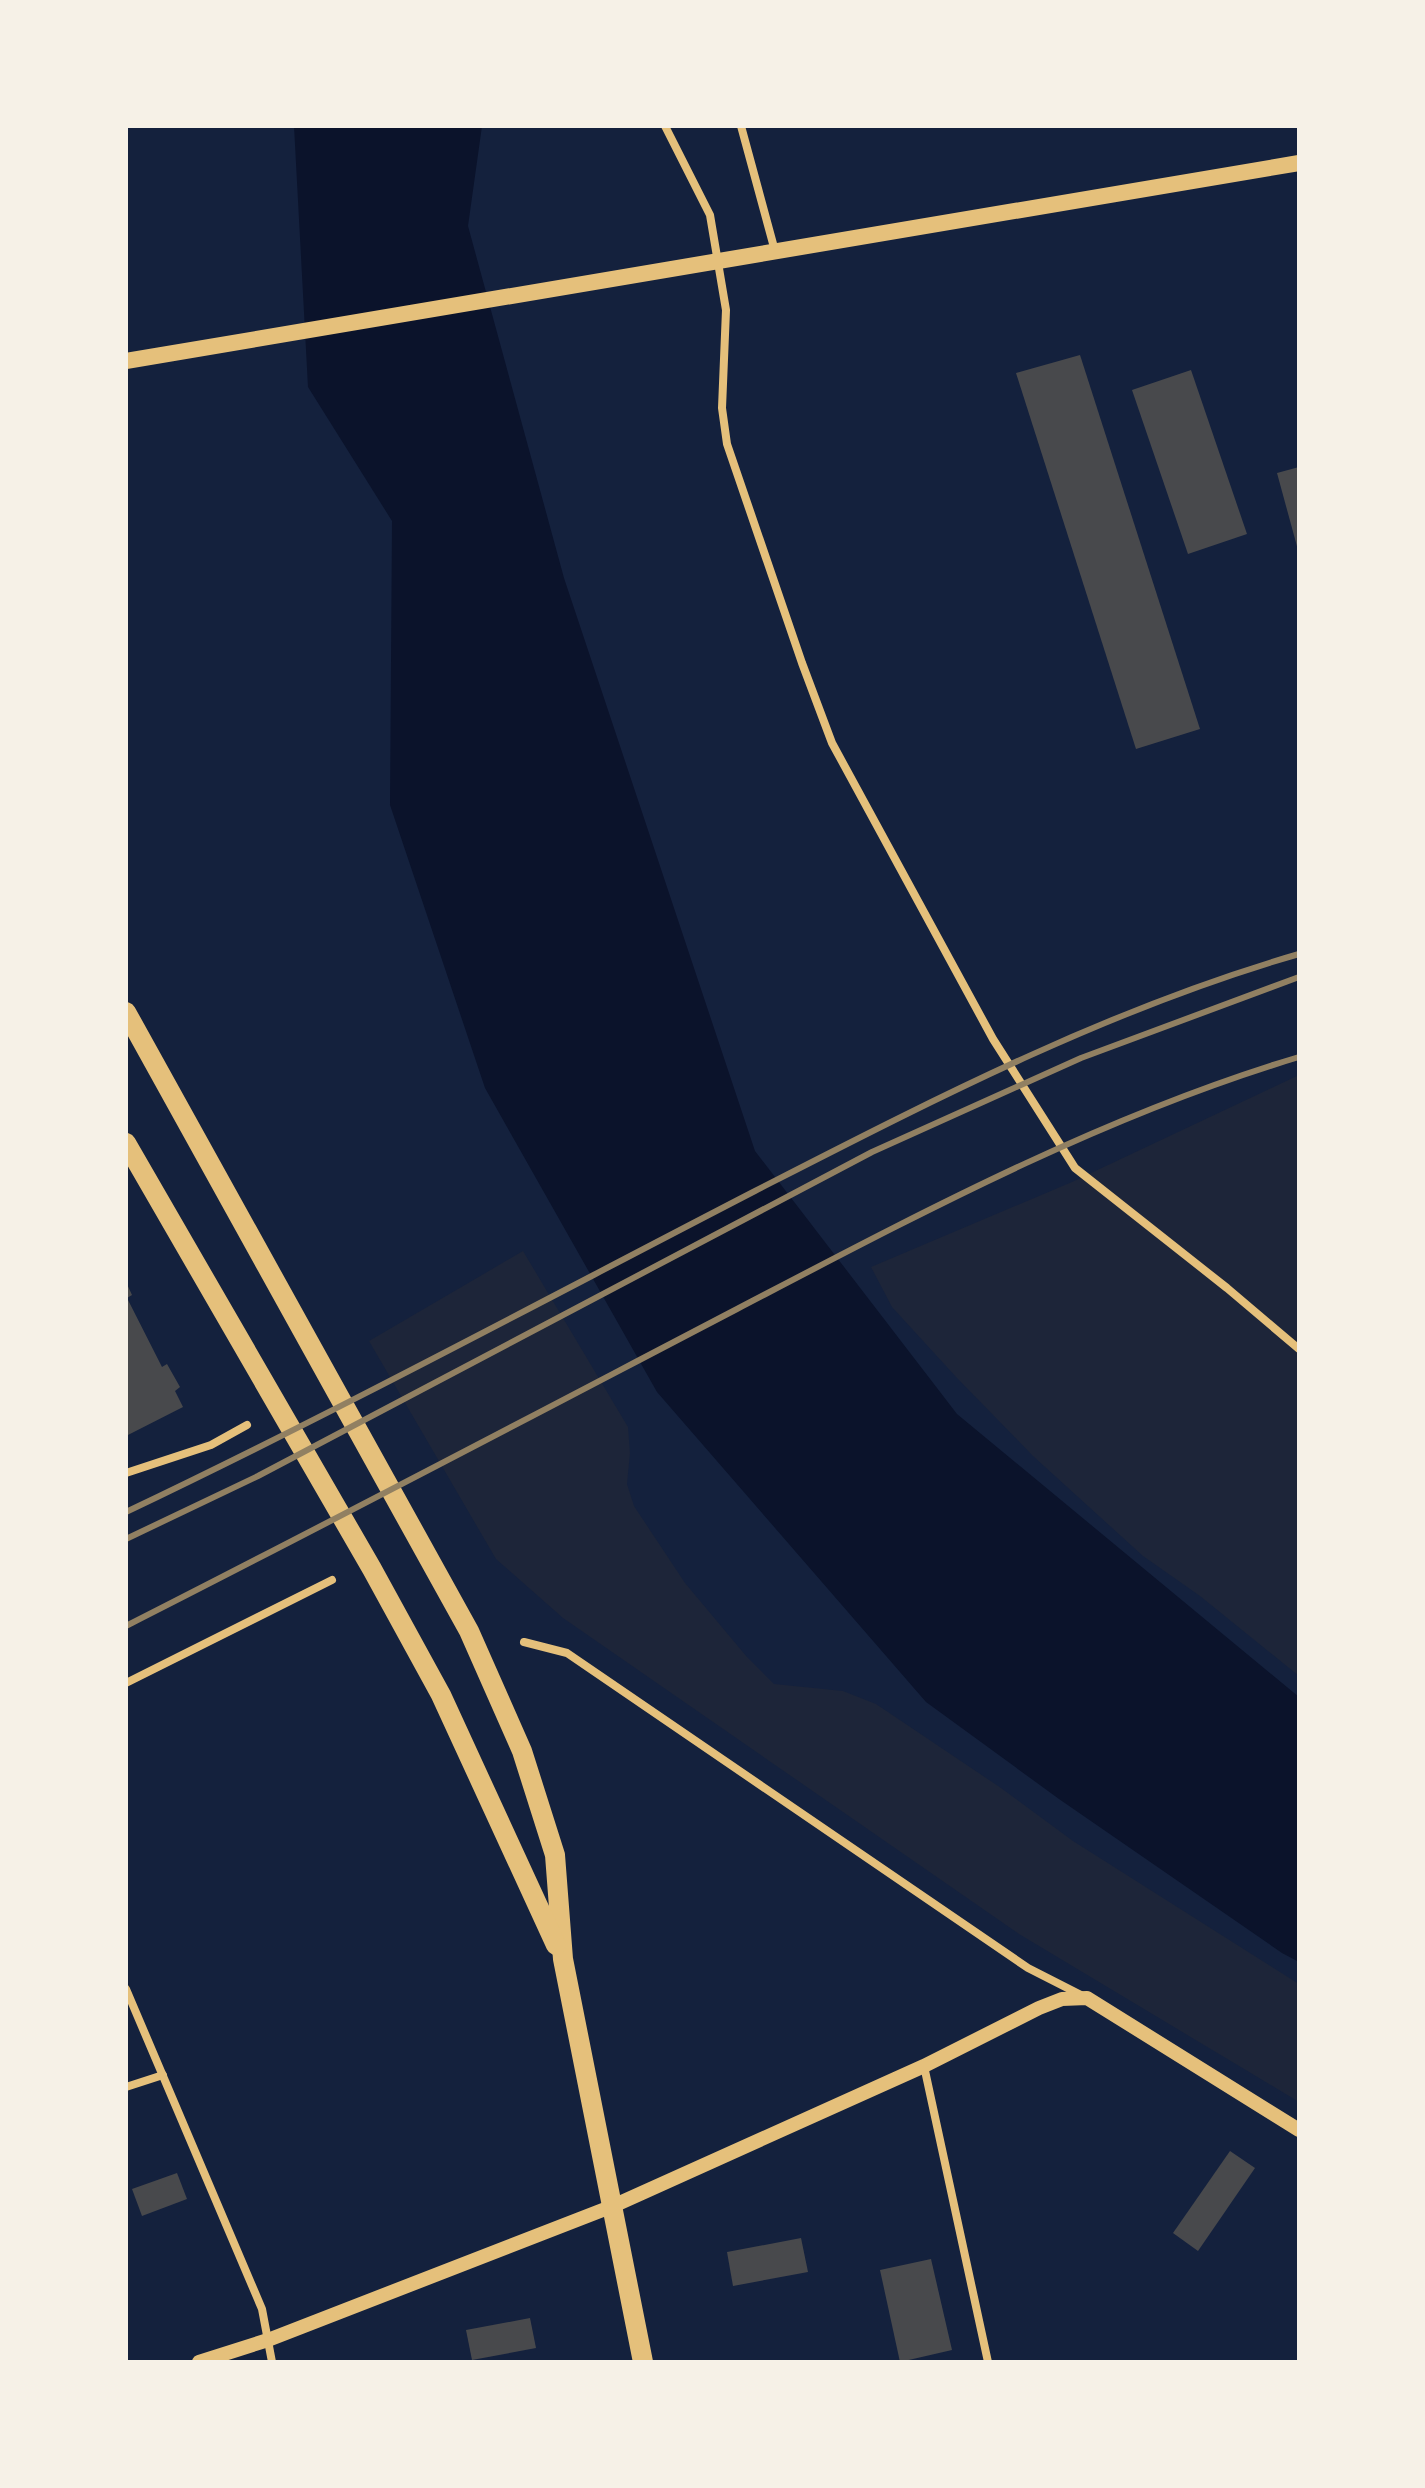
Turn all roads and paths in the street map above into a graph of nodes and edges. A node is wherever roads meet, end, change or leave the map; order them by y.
1 (665, 126) edge
2 (741, 126) edge
3 (1299, 163) edge
4 (767, 252) junction
5 (126, 361) edge
6 (126, 1012) edge
7 (126, 1143) edge
8 (1299, 1349) edge
9 (247, 1425) dead end
10 (126, 1473) edge
11 (332, 1580) dead end
12 (524, 1642) dead end
13 (126, 1683) edge
14 (563, 1959) junction
15 (126, 1989) edge
16 (1087, 1998) junction
17 (924, 2066) junction
18 (163, 2075) junction
19 (126, 2087) edge
20 (1299, 2130) edge
21 (613, 2206) junction
22 (268, 2340) junction
23 (199, 2362) edge
24 (272, 2362) edge
25 (643, 2362) edge
26 (988, 2362) edge

1 - 8 street
2 - 4 street
3 - 4 main road
4 - 5 main road
6 - 14 main road
7 - 14 main road
9 - 10 street
11 - 13 street
12 - 16 street
14 - 21 main road
15 - 18 street
16 - 17 street
16 - 20 street
17 - 21 street
17 - 26 street
18 - 19 street
18 - 22 street
21 - 22 street
21 - 25 main road
22 - 23 street
22 - 24 street

